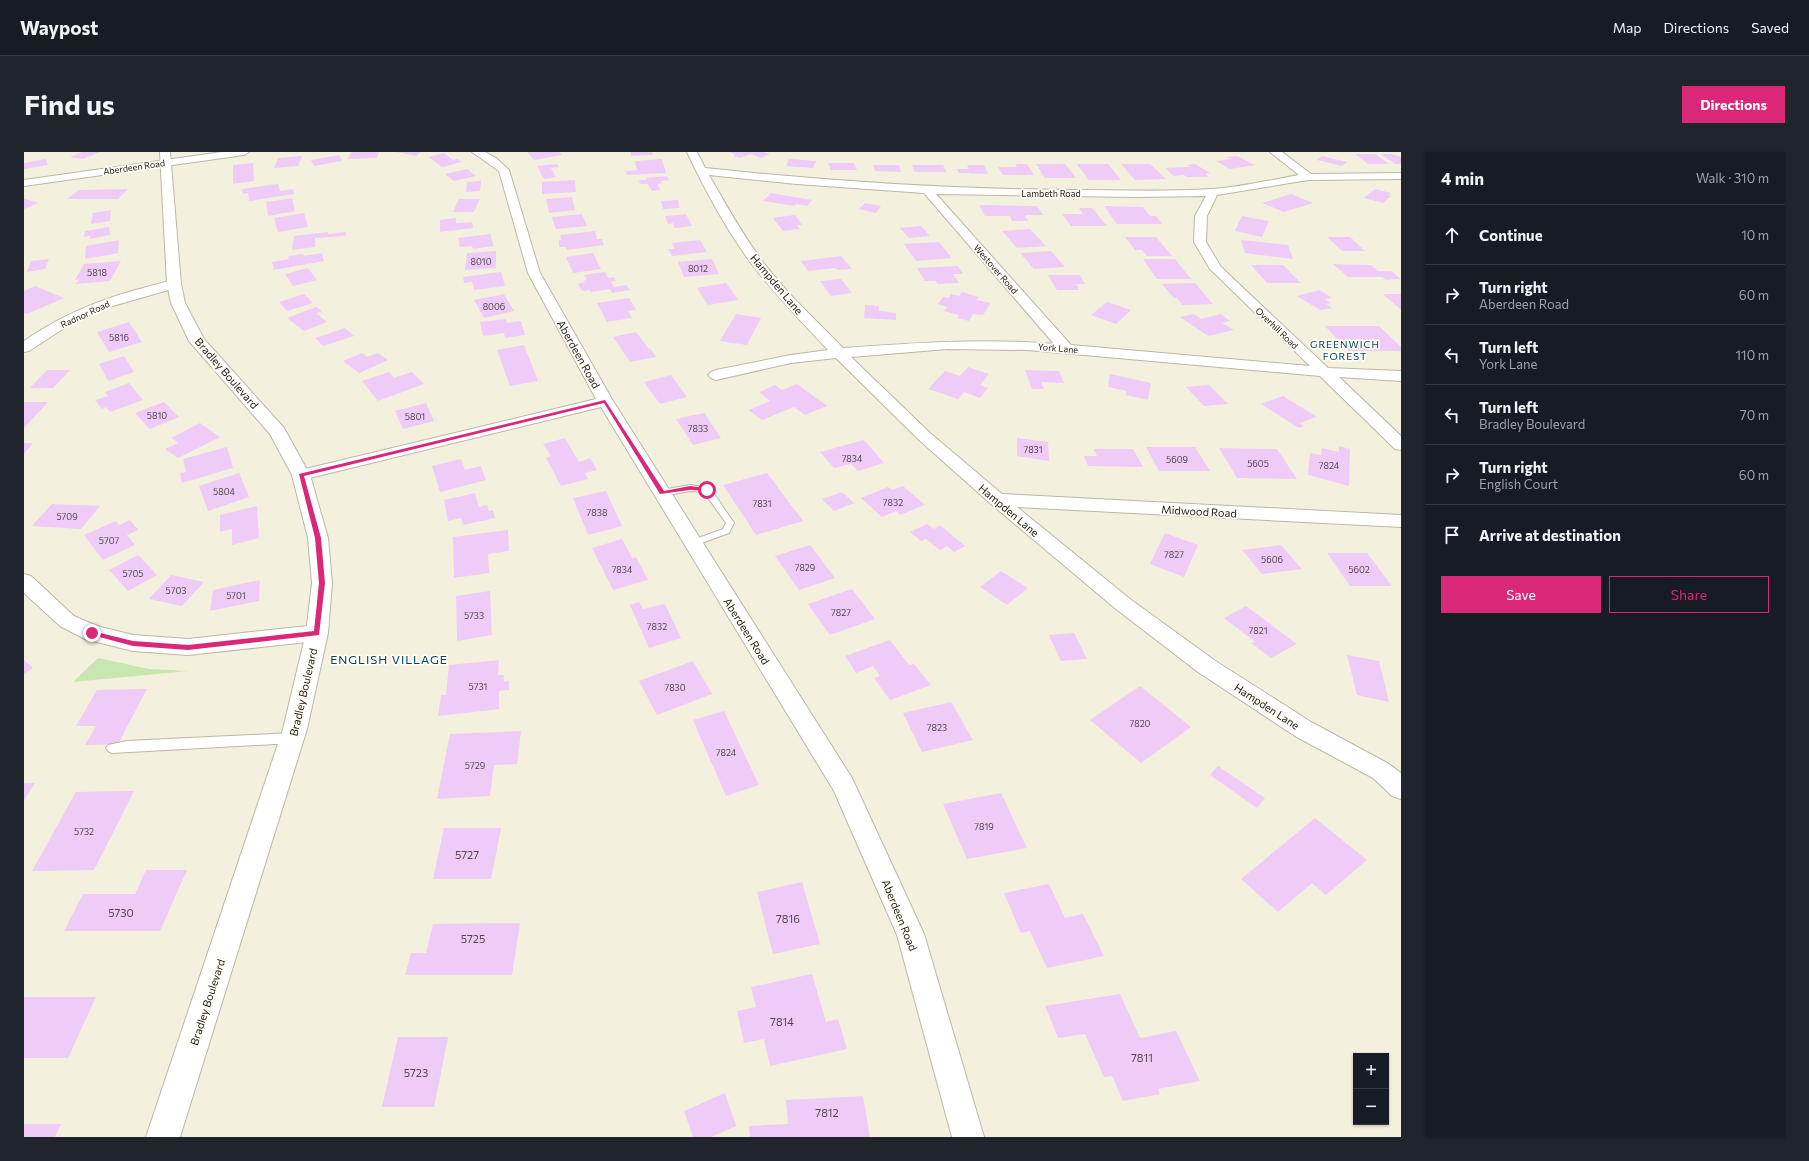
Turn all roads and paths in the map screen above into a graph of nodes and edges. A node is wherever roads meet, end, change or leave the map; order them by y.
1 (244, 152) edge
2 (477, 152) edge
3 (692, 152) edge
4 (1275, 152) edge
5 (165, 158) edge
6 (701, 171) junction
7 (1401, 176) edge
8 (1308, 177) junction
9 (24, 183) edge
10 (926, 190) junction
11 (1213, 192) junction
12 (174, 284) junction
13 (24, 348) edge
14 (1066, 348) junction
15 (839, 353) junction
16 (1324, 372) junction
17 (716, 375) dead end
18 (1401, 376) edge
19 (605, 401) junction
20 (1401, 445) edge
21 (301, 475) junction
22 (662, 493) junction
23 (997, 500) junction
24 (1401, 521) edge
25 (693, 543) junction
26 (24, 581) edge
27 (317, 633) junction
28 (293, 738) junction
29 (112, 748) dead end
30 (1391, 770) edge
31 (1401, 788) edge
32 (162, 1137) edge
33 (968, 1137) edge

1 - 5 street, Aberdeen Road
2 - 19 street, Aberdeen Road
3 - 6 street, Hampden Lane
4 - 8 street
5 - 9 street, Aberdeen Road
5 - 12 main road, Bradley Boulevard
6 - 10 street, Lambeth Road
6 - 15 street, Hampden Lane
7 - 8 street, Lambeth Road
8 - 11 street, Lambeth Road
10 - 11 street, Lambeth Road
10 - 14 street, Westover Road
11 - 16 street, Overhill Road
12 - 13 street, Radnor Road
12 - 21 main road, Bradley Boulevard
14 - 15 street, York Lane
14 - 16 street, York Lane
15 - 17 street, York Lane
15 - 23 street, Hampden Lane
16 - 18 street, York Lane
16 - 20 street, Overhill Road
19 - 21 street
19 - 22 street, Aberdeen Road
21 - 27 main road, Bradley Boulevard
22 - 25 street, Aberdeen Road
22 - 25 lane
23 - 24 street, Midwood Road
23 - 30 street, Hampden Lane
25 - 33 street, Aberdeen Road
26 - 27 street
27 - 28 main road, Bradley Boulevard
28 - 29 lane
28 - 32 main road, Bradley Boulevard
30 - 31 street, Hampden Lane

